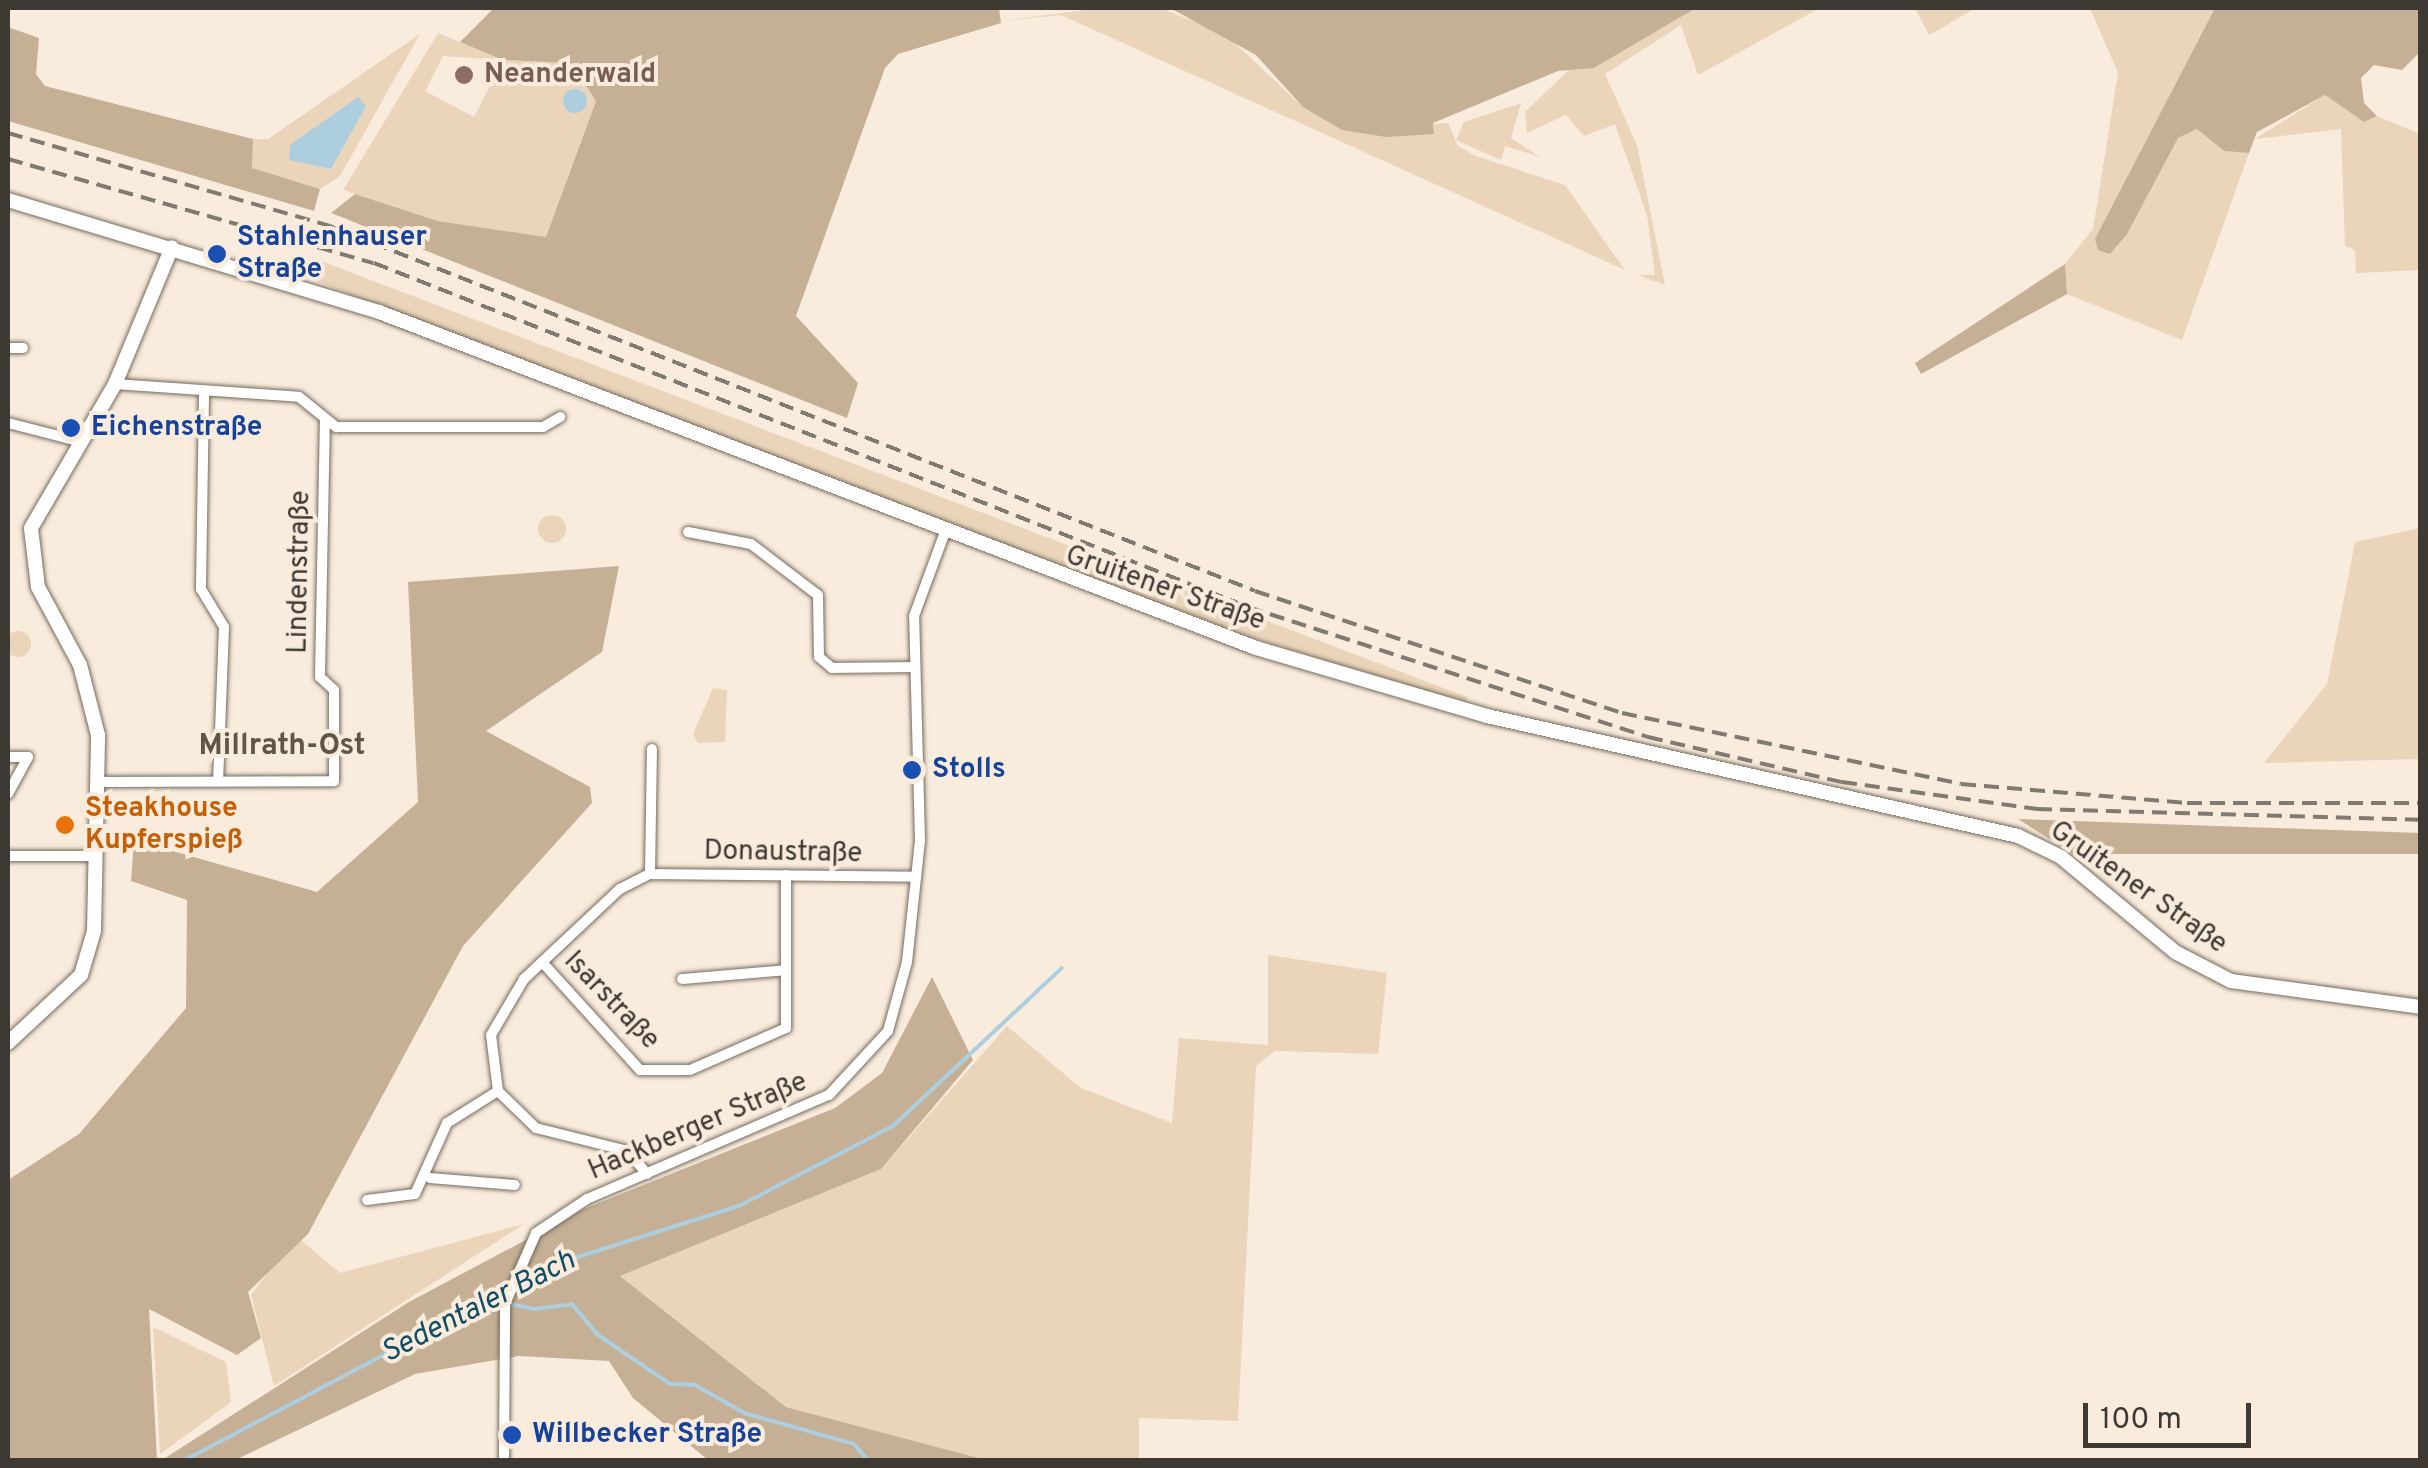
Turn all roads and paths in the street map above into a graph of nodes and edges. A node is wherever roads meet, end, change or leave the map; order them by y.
1 (8, 200) edge
2 (172, 247) junction
3 (8, 348) edge
4 (23, 348) dead end
5 (115, 384) junction
6 (204, 394) junction
7 (560, 417) dead end
8 (325, 421) junction
9 (8, 423) edge
10 (78, 442) junction
11 (688, 532) dead end
12 (944, 535) junction
13 (913, 667) junction
14 (652, 749) dead end
15 (8, 757) edge
16 (218, 780) junction
17 (96, 782) junction
18 (8, 794) edge
19 (8, 856) edge
20 (96, 856) junction
21 (650, 874) junction
22 (786, 875) junction
23 (916, 877) junction
24 (542, 962) junction
25 (786, 970) junction
26 (682, 979) dead end
27 (2420, 1007) edge
28 (8, 1043) edge
29 (498, 1092) junction
30 (647, 1174) junction
31 (430, 1178) junction
32 (515, 1185) dead end
33 (366, 1200) dead end
34 (504, 1460) edge

1 - 2 main road, Gruitener Straße
2 - 5 main road
2 - 12 main road, Gruitener Straße
3 - 4 street
5 - 6 street
5 - 10 main road
6 - 8 street
6 - 16 street
7 - 8 street
8 - 16 street, Lindenstraße
9 - 10 street
10 - 17 main road
11 - 13 street
12 - 13 street, Hackberger Straße
12 - 27 main road, Gruitener Straße
13 - 23 street, Hackberger Straße
14 - 21 street
15 - 18 street
16 - 17 street, Lindenstraße
17 - 20 main road
19 - 20 street
20 - 28 main road
21 - 22 street, Donaustraße
21 - 24 street
22 - 23 street, Donaustraße
22 - 25 street, Isarstraße
23 - 30 street, Hackberger Straße
24 - 25 street, Isarstraße
24 - 29 street
25 - 26 street
29 - 30 street
29 - 31 street
30 - 34 street, Hackberger Straße
31 - 32 street
31 - 33 street

